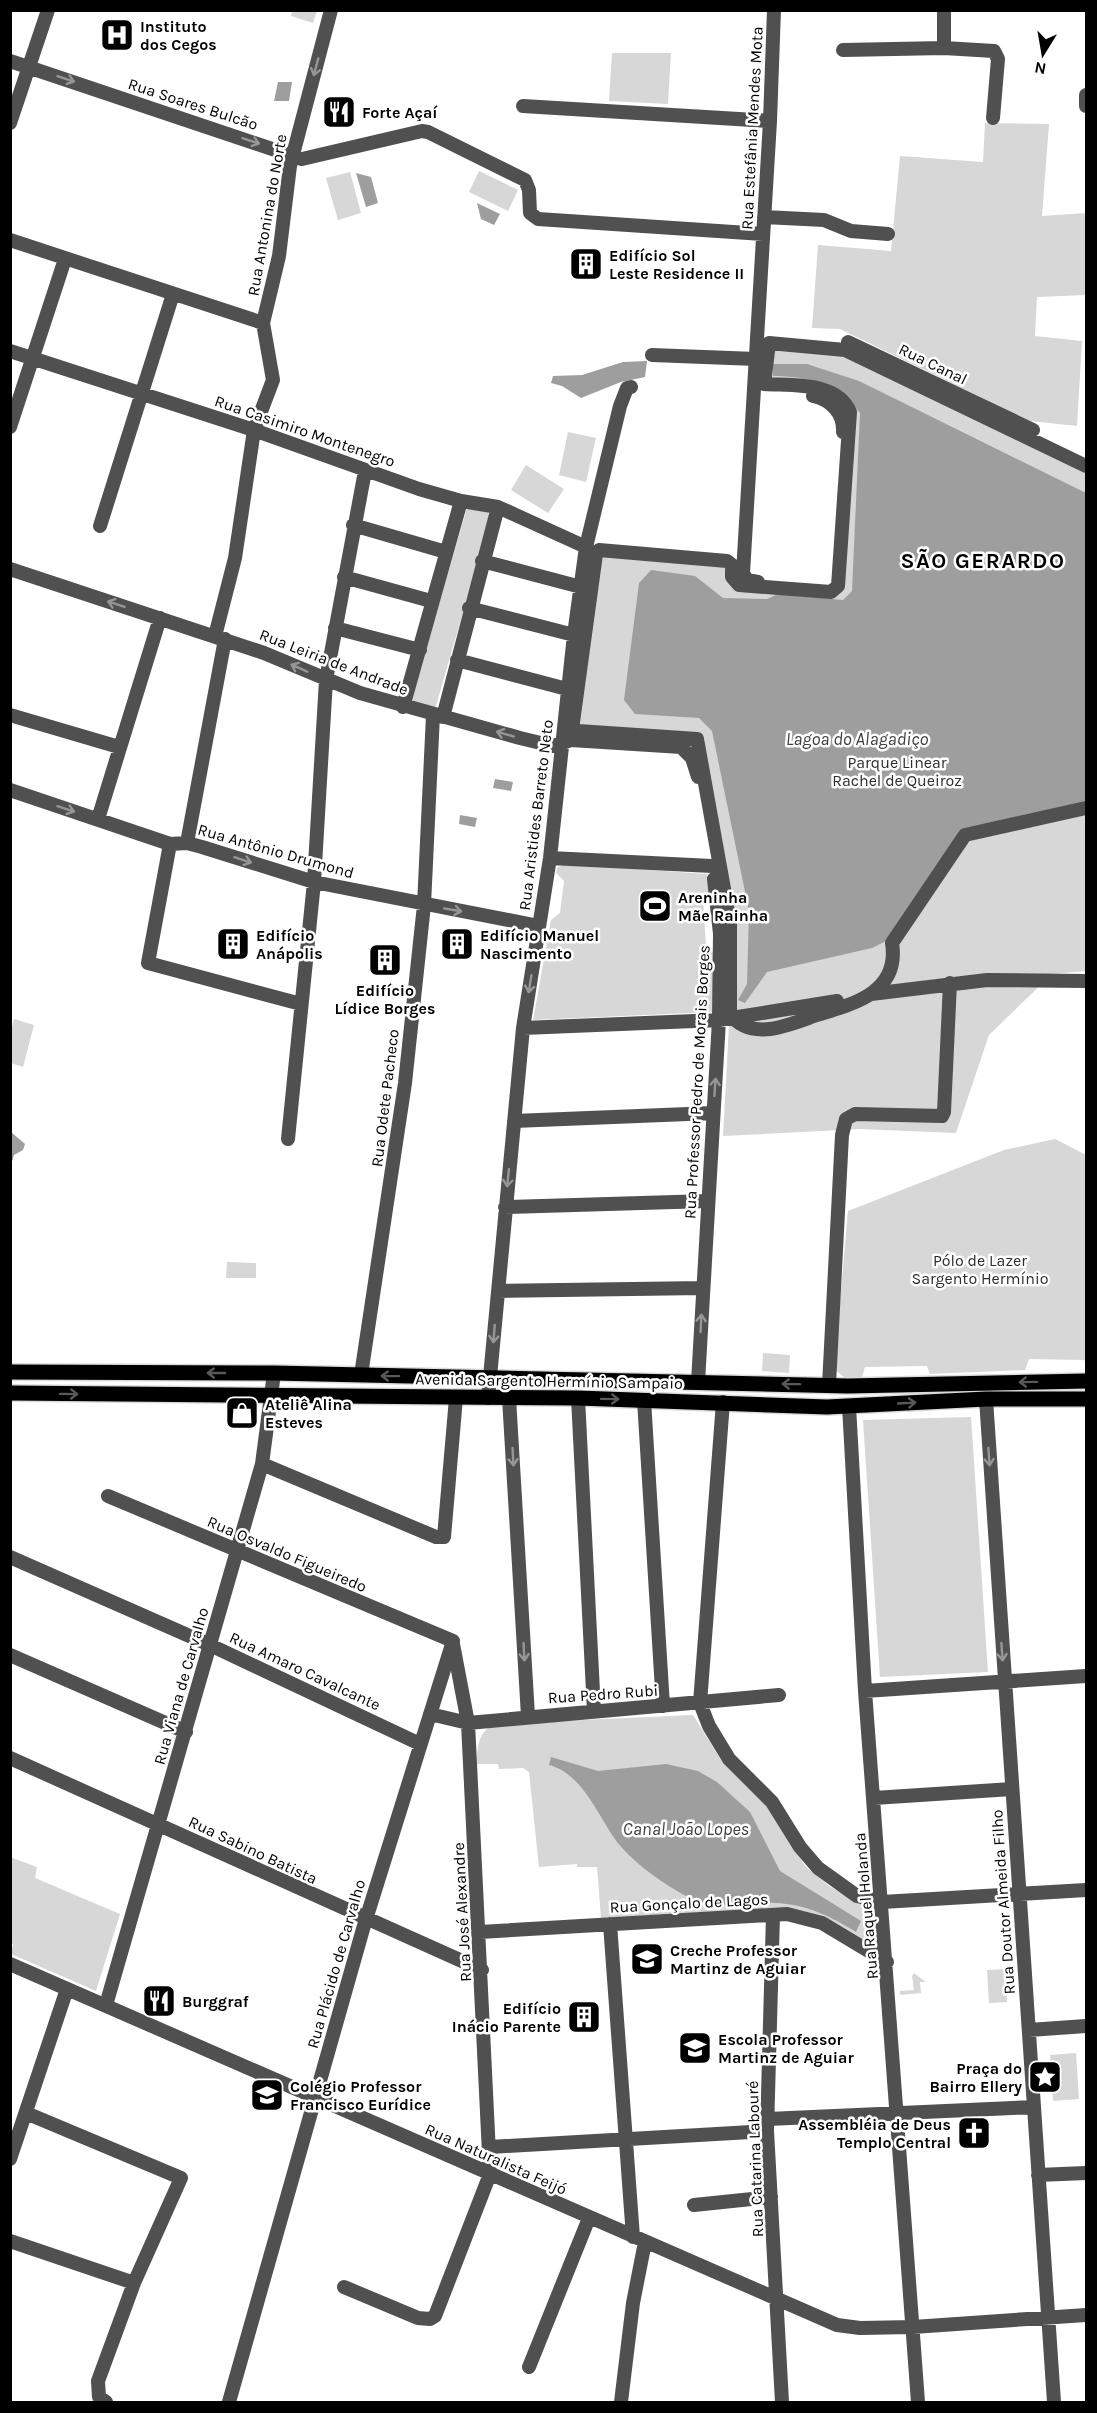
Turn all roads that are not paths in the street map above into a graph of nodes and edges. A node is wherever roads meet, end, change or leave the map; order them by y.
1 (48, 10) edge
2 (331, 10) edge
3 (774, 10) edge
4 (944, 10) edge
5 (944, 48) junction
6 (843, 50) dead end
7 (10, 61) edge
8 (29, 67) junction
9 (1086, 95) edge
10 (523, 106) dead end
11 (1086, 106) edge
12 (993, 118) dead end
13 (770, 121) junction
14 (10, 123) edge
15 (292, 155) junction
16 (764, 217) junction
17 (763, 234) junction
18 (888, 234) dead end
19 (10, 240) edge
20 (66, 259) junction
21 (173, 294) junction
22 (263, 322) junction
23 (757, 336) junction
24 (10, 351) edge
25 (652, 355) dead end
26 (33, 359) junction
27 (756, 360) junction
28 (631, 387) dead end
29 (754, 391) junction
30 (142, 393) junction
31 (10, 427) edge
32 (254, 430) junction
33 (1086, 456) edge
34 (1086, 466) edge
35 (365, 471) junction
36 (461, 501) junction
37 (498, 507) junction
38 (353, 525) junction
39 (100, 526) dead end
40 (587, 544) junction
41 (446, 552) junction
42 (744, 555) junction
43 (482, 561) junction
44 (10, 569) edge
45 (344, 577) junction
46 (581, 587) junction
47 (431, 601) junction
48 (469, 608) junction
49 (160, 618) junction
50 (335, 628) junction
51 (574, 635) junction
52 (220, 637) junction
53 (420, 650) junction
54 (457, 660) junction
55 (326, 680) junction
56 (567, 689) junction
57 (404, 707) junction
58 (10, 715) edge
59 (438, 716) junction
60 (562, 743) junction
61 (119, 747) junction
62 (686, 752) joint
63 (10, 790) edge
64 (1086, 808) edge
65 (98, 819) junction
66 (187, 843) junction
67 (170, 844) junction
68 (550, 858) junction
69 (712, 866) junction
70 (314, 882) junction
71 (424, 905) junction
72 (539, 926) junction
73 (1086, 981) edge
74 (950, 983) junction
75 (869, 994) junction
76 (301, 1004) junction
77 (726, 1019) junction
78 (523, 1028) junction
79 (713, 1113) junction
80 (514, 1121) junction
81 (288, 1139) dead end
82 (708, 1202) junction
83 (505, 1207) junction
84 (703, 1288) junction
85 (498, 1291) junction
86 (10, 1372) edge
87 (274, 1373) junction
88 (361, 1375) junction
89 (490, 1377) junction
90 (1086, 1381) edge
91 (698, 1382) junction
92 (828, 1385) junction
93 (10, 1393) edge
94 (271, 1397) junction
95 (456, 1398) junction
96 (488, 1398) junction
97 (509, 1398) junction
98 (578, 1398) junction
99 (986, 1399) junction
100 (1086, 1399) edge
101 (644, 1400) junction
102 (723, 1402) junction
103 (849, 1406) junction
104 (262, 1464) junction
105 (108, 1496) dead end
106 (237, 1552) junction
107 (10, 1557) edge
108 (453, 1641) junction
109 (210, 1645) junction
110 (10, 1655) edge
111 (1086, 1676) edge
112 (1004, 1683) junction
113 (865, 1691) junction
114 (779, 1695) dead end
115 (700, 1703) junction
116 (663, 1706) junction
117 (594, 1711) junction
118 (430, 1714) junction
119 (528, 1716) junction
120 (468, 1723) junction
121 (186, 1732) junction
122 (420, 1744) junction
123 (10, 1758) edge
124 (1012, 1789) junction
125 (874, 1798) junction
126 (157, 1824) junction
127 (1086, 1890) edge
128 (1020, 1895) junction
129 (882, 1902) junction
130 (773, 1915) junction
131 (366, 1920) junction
132 (610, 1924) junction
133 (480, 1932) junction
134 (887, 1962) junction
135 (10, 1964) edge
136 (482, 1970) junction
137 (67, 1989) junction
138 (106, 2006) junction
139 (1086, 2026) edge
140 (1029, 2030) junction
141 (314, 2097) junction
142 (1033, 2107) junction
143 (26, 2113) junction
144 (898, 2115) junction
145 (767, 2125) junction
146 (627, 2140) junction
147 (490, 2147) junction
148 (10, 2159) edge
149 (1086, 2173) edge
150 (490, 2174) junction
151 (1038, 2175) junction
152 (771, 2198) junction
153 (694, 2205) dead end
154 (589, 2218) junction
155 (639, 2240) junction
156 (10, 2241) edge
157 (134, 2283) junction
158 (344, 2287) dead end
159 (778, 2301) junction
160 (1086, 2315) edge
161 (1049, 2318) junction
162 (913, 2327) junction
163 (529, 2367) dead end
164 (102, 2400) edge
165 (229, 2403) edge
166 (621, 2403) edge
167 (782, 2403) edge
168 (918, 2403) edge
169 (1054, 2403) edge

1 - 8 street
2 -> 15 street, Rua Antonina do Norte
3 - 13 street, Rua Estefânia Mendes Mota
4 - 5 street
5 - 6 street
5 - 12 street
7 - 8 street, Rua Soares Bulcão
8 - 14 street
8 -> 15 street, Rua Soares Bulcão
9 - 11 street
10 - 13 street
13 - 16 street, Rua Estefânia Mendes Mota
15 - 17 street, Rua Soares Bulcão
15 - 22 street, Rua Antonina do Norte
16 - 17 street, Rua Estefânia Mendes Mota
16 - 18 street
17 - 23 street, Rua Estefânia Mendes Mota
19 - 20 street
20 - 21 street
20 - 26 street
21 - 22 street
21 - 30 street
22 - 32 street, Rua Antonina do Norte
23 - 27 street, Rua Estefânia Mendes Mota
23 - 33 street, Rua Canal
24 - 26 street, Rua Casimiro Montenegro
25 - 27 street
26 - 30 street, Rua Casimiro Montenegro
26 - 31 street
27 - 29 street, Rua Estefânia Mendes Mota
28 - 40 street, Rua Aristides Barreto Neto
29 - 42 street, Rua Estefânia Mendes Mota
29 - 42 street, Rua Estefânia Mendes Mota
30 - 32 street, Rua Casimiro Montenegro
30 - 39 street
32 - 35 street, Rua Casimiro Montenegro
32 - 52 street, Rua Antonina do Norte
34 - 77 street
35 - 36 street, Rua Casimiro Montenegro
35 - 38 street
36 - 37 street, Rua Casimiro Montenegro
36 - 41 street
37 - 40 street, Rua Casimiro Montenegro
37 - 43 street, Rua Odete Pacheco
38 - 41 street
38 - 45 street
40 - 42 street, Rua Casimiro Montenegro
40 - 46 street, Rua Aristides Barreto Neto
41 - 47 street
43 - 46 street
43 - 48 street, Rua Odete Pacheco
49 -> 44 street, Rua Leiria de Andrade
45 - 47 street
45 - 50 street
46 - 51 street, Rua Aristides Barreto Neto
47 - 53 street
48 - 51 street
48 - 54 street, Rua Odete Pacheco
49 - 52 street, Rua Leiria de Andrade
49 - 61 street
50 - 53 street
50 - 55 street
51 - 56 street, Rua Aristides Barreto Neto
55 -> 52 street, Rua Leiria de Andrade
52 - 66 street, Rua Antonina do Norte
53 - 57 street
54 - 56 street
54 - 59 street, Rua Odete Pacheco
55 - 57 street, Rua Leiria de Andrade
55 - 70 street
56 - 60 street, Rua Aristides Barreto Neto
57 - 59 street, Rua Leiria de Andrade
58 - 61 street
60 -> 59 street, Rua Leiria de Andrade
59 - 71 street, Rua Odete Pacheco
60 - 62 street, Rua Leiria de Andrade
60 - 68 street, Rua Aristides Barreto Neto
61 - 65 street
62 - 69 street, Rua Professor Pedro de Morais Borges
63 -> 65 street, Rua Antônio Drumond
64 - 75 street
65 - 67 street, Rua Antônio Drumond
66 - 67 street, Rua Antônio Drumond
66 -> 70 street, Rua Antônio Drumond
67 - 76 street
68 - 69 street
68 - 72 street, Rua Aristides Barreto Neto
69 - 77 street, Rua Professor Pedro de Morais Borges
70 - 71 street, Rua Antônio Drumond
70 - 76 street
71 -> 72 street, Rua Antônio Drumond
71 - 88 street, Rua Odete Pacheco
72 -> 78 street, Rua Aristides Barreto Neto
73 - 74 street
74 - 75 street
74 - 92 street
75 - 77 street
76 - 81 street
77 - 78 street
79 -> 77 street, Rua Professor Pedro de Morais Borges
78 - 80 street, Rua Aristides Barreto Neto
79 - 80 street
79 - 82 street, Rua Professor Pedro de Morais Borges
80 -> 83 street, Rua Aristides Barreto Neto
82 - 83 street
82 - 84 street, Rua Professor Pedro de Morais Borges
83 - 85 street, Rua Aristides Barreto Neto
84 - 85 street
91 -> 84 street, Rua Professor Pedro de Morais Borges
85 -> 89 street, Rua Aristides Barreto Neto
87 -> 86 main road, Avenida Sargento Hermínio Sampaio
87 - 88 main road, Avenida Sargento Hermínio Sampaio
87 - 94 street, Rua Viana de Carvalho
89 -> 88 main road, Avenida Sargento Hermínio Sampaio
89 - 91 main road, Avenida Sargento Hermínio Sampaio
89 - 96 street, Rua Aristides Barreto Neto
90 -> 92 main road, Avenida Sargento Hermínio Sampaio
92 -> 91 main road, Avenida Sargento Hermínio Sampaio
93 -> 94 main road, Avenida Sargento Hermínio Sampaio
94 - 95 main road, Avenida Sargento Hermínio Sampaio
94 - 104 street, Rua Viana de Carvalho
95 - 96 main road, Avenida Sargento Hermínio Sampaio
95 - 104 street
96 - 97 main road, Avenida Sargento Hermínio Sampaio
97 - 98 main road, Avenida Sargento Hermínio Sampaio
97 -> 119 street
98 -> 101 main road, Avenida Sargento Hermínio Sampaio
98 - 117 street
99 - 100 main road, Avenida Sargento Hermínio Sampaio
103 -> 99 main road, Avenida Sargento Hermínio Sampaio
99 -> 112 street, Rua Doutor Almeida Filho
101 - 102 main road, Avenida Sargento Hermínio Sampaio
101 - 116 street
102 - 103 main road, Avenida Sargento Hermínio Sampaio
102 - 115 street
103 - 113 street, Rua Raquel Holanda
104 - 106 street, Rua Viana de Carvalho
105 - 106 street, Rua Osvaldo Figueiredo
106 - 108 street, Rua Osvaldo Figueiredo
106 - 109 street, Rua Viana de Carvalho
107 - 109 street, Rua Amaro Cavalcante
108 - 118 street, Rua Plácido de Carvalho
108 - 120 street, Rua José Alexandre
109 - 121 street, Rua Viana de Carvalho
109 - 122 street, Rua Amaro Cavalcante
110 - 121 street
111 - 112 street
112 - 113 street
112 - 124 street, Rua Doutor Almeida Filho
113 - 125 street, Rua Raquel Holanda
114 - 115 street, Rua Pedro Rubi
115 - 116 street, Rua Pedro Rubi
115 - 129 street
116 - 117 street, Rua Pedro Rubi
117 - 119 street, Rua Pedro Rubi
118 - 120 street, Rua Pedro Rubi
118 - 122 street, Rua Plácido de Carvalho
119 - 120 street, Rua Pedro Rubi
120 - 133 street, Rua José Alexandre
121 - 126 street, Rua Viana de Carvalho
122 - 131 street, Rua Plácido de Carvalho
123 - 126 street, Rua Sabino Batista
124 - 125 street
124 - 128 street, Rua Doutor Almeida Filho
125 - 129 street, Rua Raquel Holanda
126 - 131 street, Rua Sabino Batista
126 - 138 street, Rua Viana de Carvalho
127 - 128 street
128 - 129 street
128 - 140 street, Rua Doutor Almeida Filho
129 - 134 street, Rua Raquel Holanda
130 - 132 street, Rua Gonçalo de Lagos
130 - 134 street, Rua Gonçalo de Lagos
130 - 145 street, Rua Catarina Labouré
131 - 136 street, Rua Sabino Batista
131 - 141 street, Rua Plácido de Carvalho
132 - 133 street, Rua Gonçalo de Lagos
132 - 146 street
133 - 136 street, Rua José Alexandre
134 - 144 street, Rua Raquel Holanda
135 - 137 street, Rua Naturalista Feijó
136 - 147 street, Rua José Alexandre
137 - 138 street, Rua Naturalista Feijó
137 - 143 street
138 - 141 street, Rua Naturalista Feijó
139 - 140 street
140 - 142 street, Rua Doutor Almeida Filho
141 - 150 street, Rua Naturalista Feijó
141 - 165 street, Rua Plácido de Carvalho
142 - 144 street
142 - 151 street, Rua Doutor Almeida Filho
143 - 148 street
143 - 157 street
144 - 145 street
144 - 162 street, Rua Raquel Holanda
145 - 146 street
145 - 152 street, Rua Catarina Labouré
146 - 147 street
146 - 155 street
147 - 150 street, Rua José Alexandre
149 - 151 street
150 - 154 street, Rua Naturalista Feijó
150 - 158 street, Rua José Alexandre
151 - 161 street, Rua Doutor Almeida Filho
152 - 153 street
152 - 159 street, Rua Catarina Labouré
154 - 155 street, Rua Naturalista Feijó
154 - 163 street
155 - 159 street, Rua Naturalista Feijó
155 - 166 street
156 - 157 street
157 - 164 street
159 - 162 street, Rua Naturalista Feijó
159 - 167 street, Rua Catarina Labouré
160 - 161 street, Rua Naturalista Feijó
161 - 162 street, Rua Naturalista Feijó
161 - 169 street, Rua Doutor Almeida Filho
162 - 168 street, Rua Raquel Holanda

